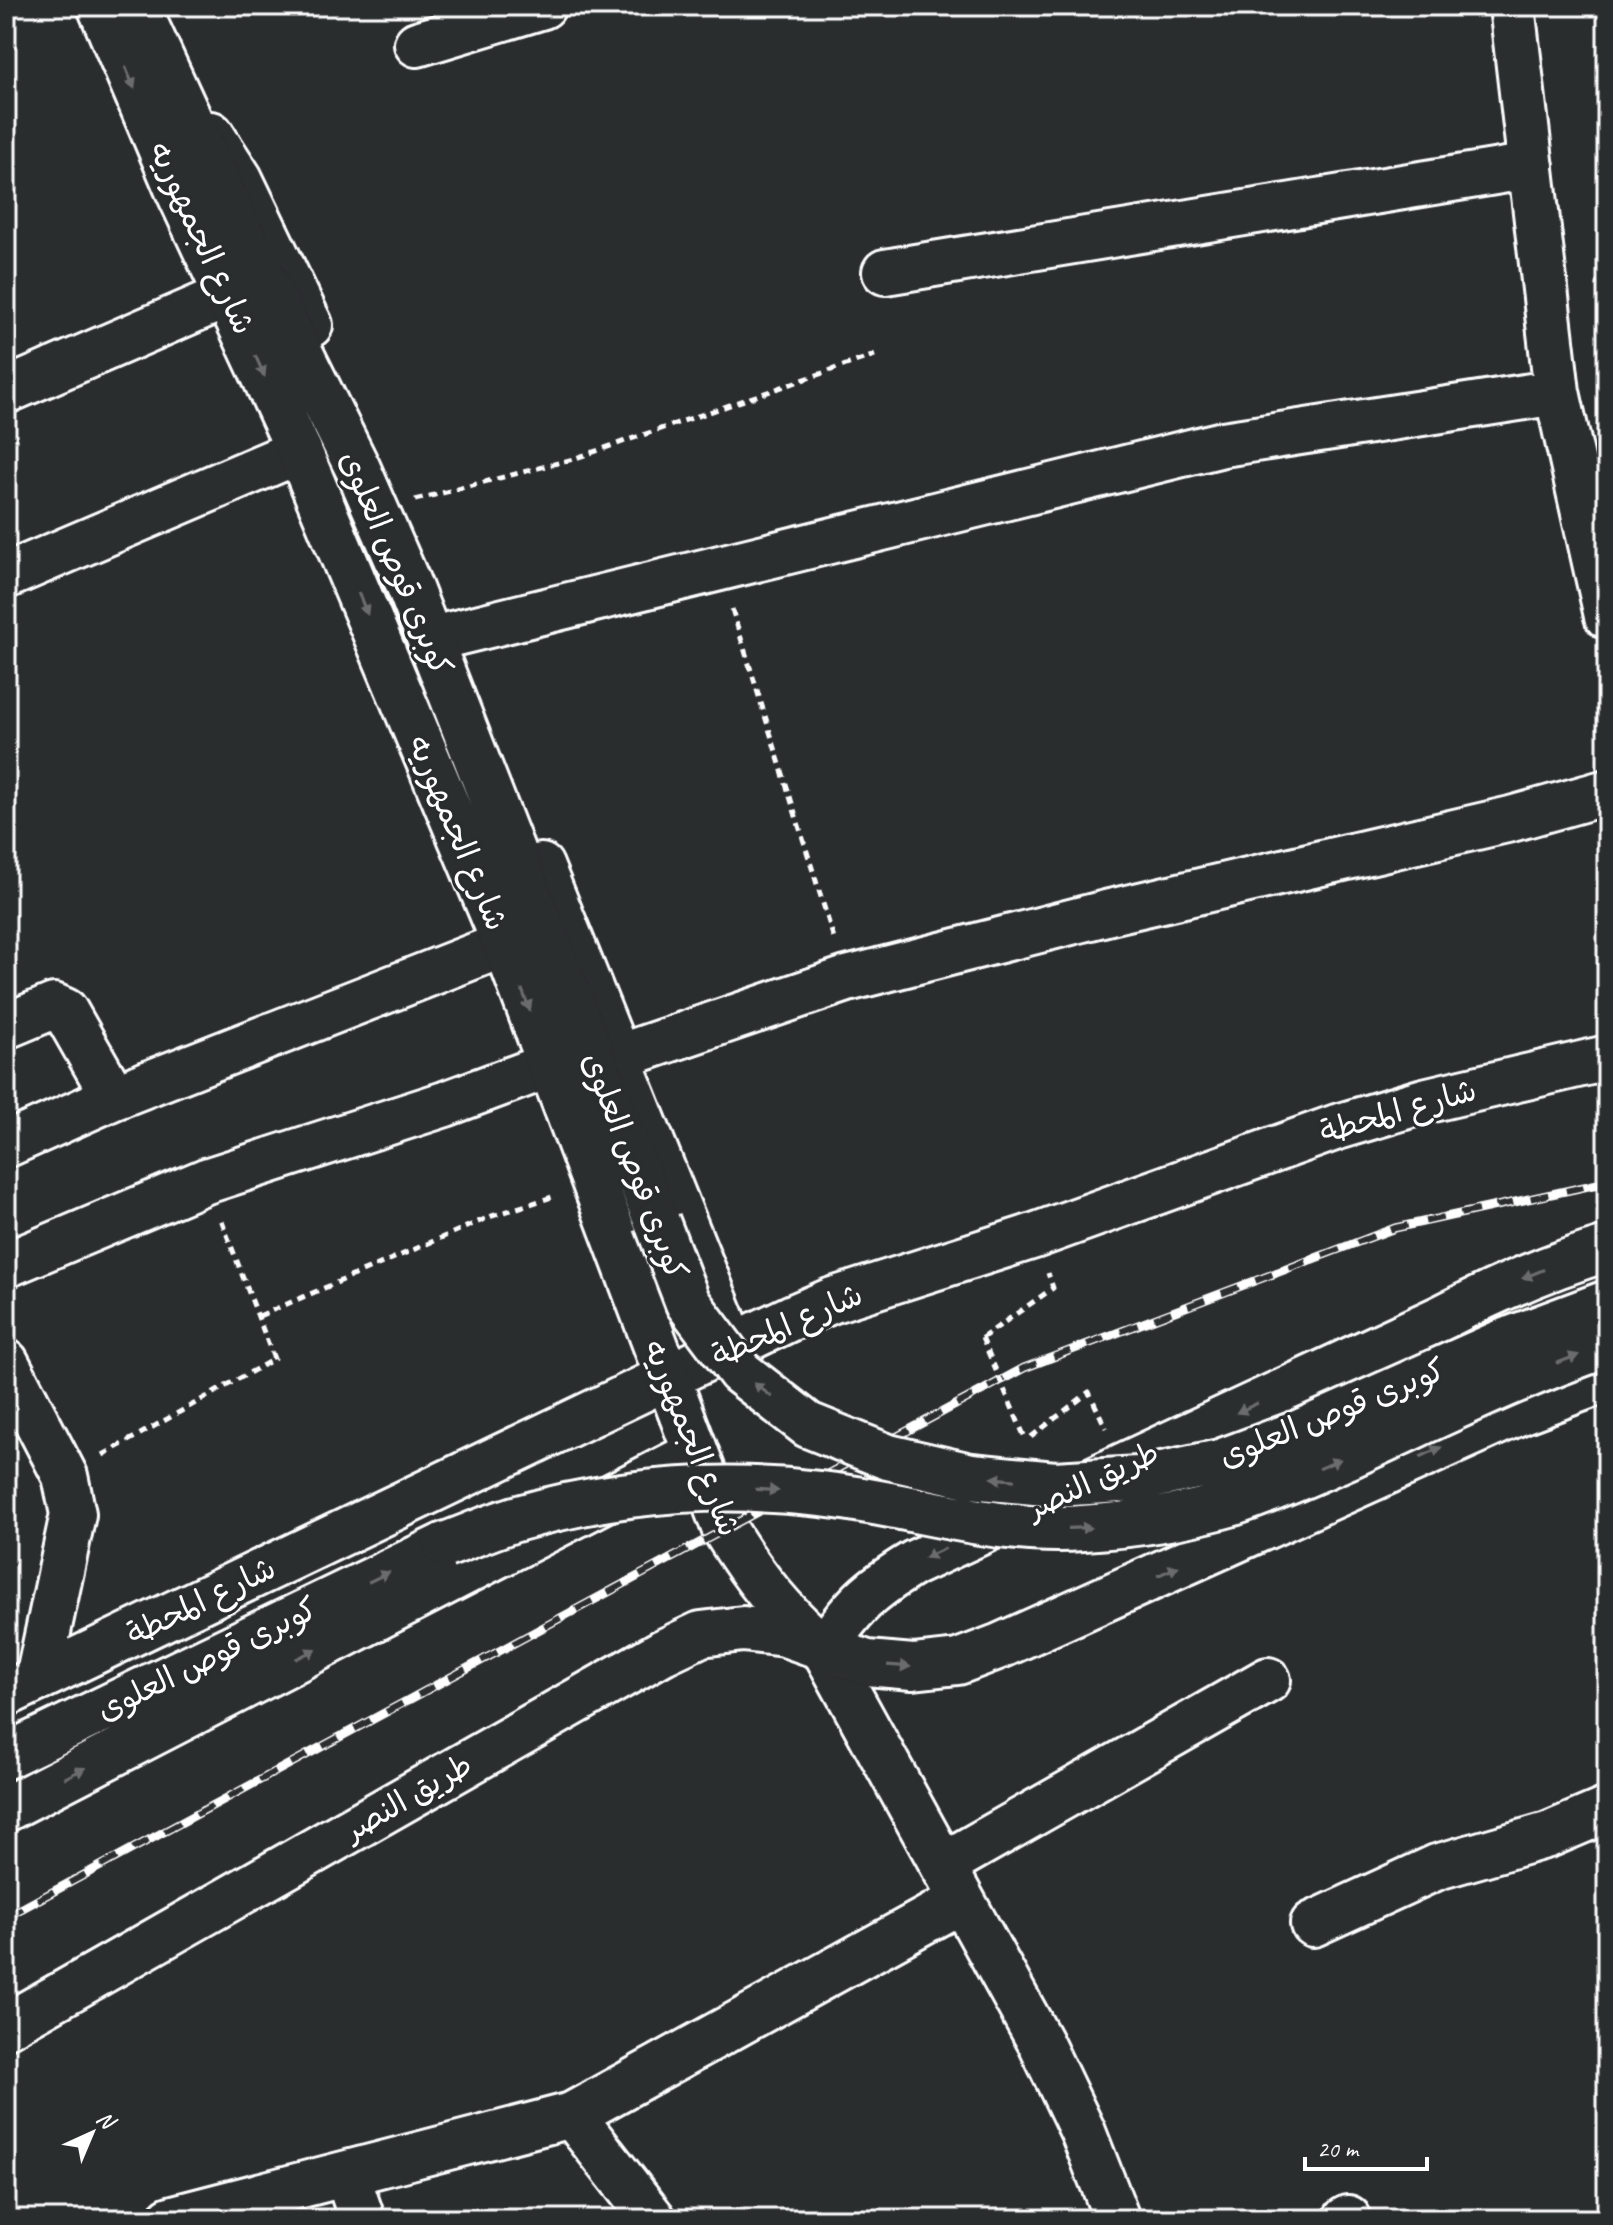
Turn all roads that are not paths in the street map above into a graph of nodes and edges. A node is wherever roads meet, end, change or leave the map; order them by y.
1 (100, 6) edge
2 (137, 6) edge
3 (543, 6) edge
4 (1512, 6) edge
5 (417, 44) dead end
6 (178, 99) junction
7 (1531, 166) junction
8 (885, 272) dead end
9 (228, 295) junction
10 (6, 391) edge
11 (1557, 392) junction
12 (299, 451) junction
13 (1593, 481) edge
14 (6, 576) edge
15 (1607, 616) edge
16 (448, 635) junction
17 (1607, 792) edge
18 (505, 944) junction
19 (6, 1026) edge
20 (618, 1057) junction
21 (1607, 1058) edge
22 (550, 1065) junction
23 (114, 1097) junction
24 (6, 1145) edge
25 (1607, 1249) edge
26 (6, 1265) edge
27 (1607, 1303) edge
28 (1607, 1345) edge
29 (734, 1347) junction
30 (6, 1362) edge
31 (667, 1378) junction
32 (1607, 1379) edge
33 (696, 1453) junction
34 (824, 1649) junction
35 (1268, 1680) dead end
36 (22, 1686) edge
37 (6, 1756) edge
38 (6, 1809) edge
39 (1607, 1810) edge
40 (952, 1883) junction
41 (1313, 1924) dead end
42 (6, 2026) edge
43 (572, 2115) junction
44 (347, 2175) junction
45 (170, 2219) edge
46 (362, 2219) edge
47 (653, 2219) edge
48 (1117, 2219) edge

1 -> 9 street, شارع الجمهوريه
2 - 6 street, شارع الجمهوريه
3 - 5 street
4 - 7 street
6 - 16 street
27 -> 6 street, كوبرى قوص العلوى, bridge
7 - 8 street
7 - 11 street
9 - 10 street
9 -> 12 street, شارع الجمهوريه
11 - 13 street
11 - 16 street
12 - 14 street
12 -> 18 street, شارع الجمهوريه
13 - 15 street
16 - 20 street
17 - 20 street
18 -> 22 street, شارع الجمهوريه
18 - 23 street
19 - 23 street
20 - 29 street
21 - 29 street, شارع المحطة
22 - 26 street
22 - 31 street, شارع الجمهوريه
23 - 24 street
25 -> 34 street, طريق النصر
37 -> 28 street, كوبرى قوص العلوى, bridge
29 - 31 street, شارع المحطة
30 - 36 street
31 - 33 street, شارع الجمهوريه
31 - 36 street, شارع المحطة
34 -> 32 street, طريق النصر
33 - 34 street, شارع الجمهوريه
38 -> 33 street
34 - 40 street
34 - 42 street, طريق النصر
35 - 40 street
39 - 41 street
40 - 43 street
40 - 48 street
43 - 44 street
43 - 47 street
44 - 45 street
44 - 46 street

